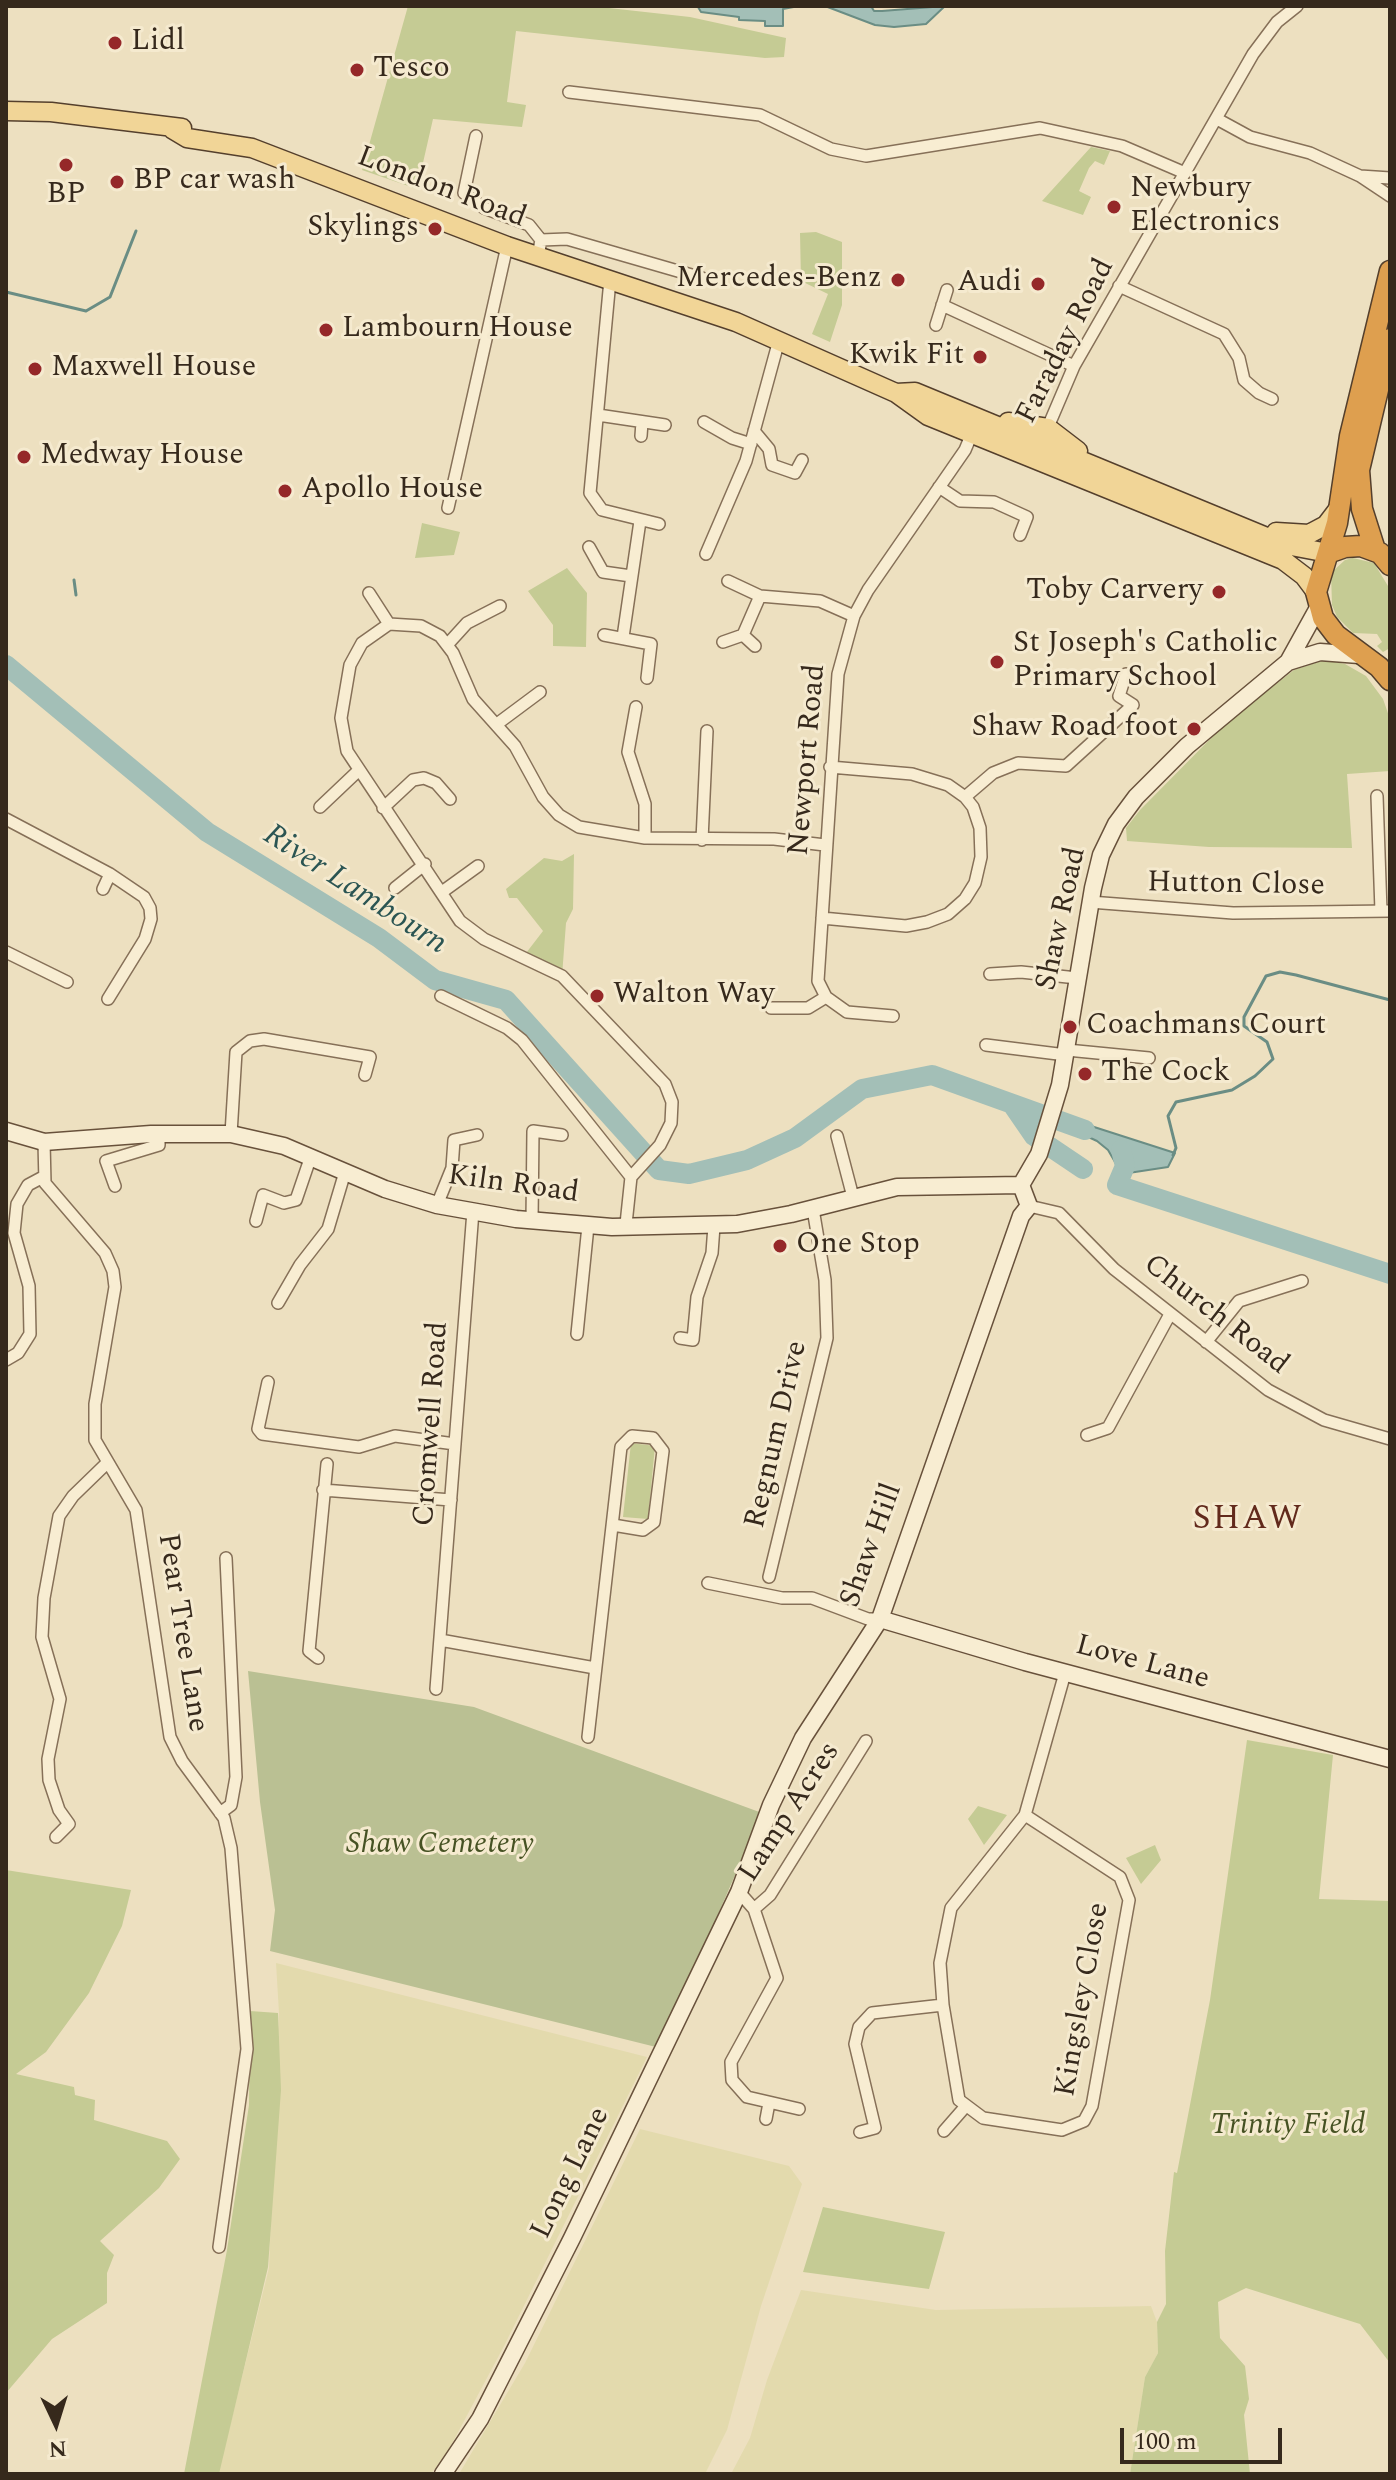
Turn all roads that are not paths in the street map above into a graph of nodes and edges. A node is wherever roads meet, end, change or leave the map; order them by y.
1 (1297, 6) edge
2 (569, 92) dead end
3 (6, 111) edge
4 (1217, 119) junction
5 (476, 136) dead end
6 (1185, 173) junction
7 (1360, 176) junction
8 (1390, 178) edge
9 (1390, 196) edge
10 (507, 246) junction
11 (539, 248) junction
12 (1390, 271) edge
13 (702, 278) dead end
14 (610, 280) junction
15 (1119, 286) junction
16 (947, 290) dead end
17 (942, 305) junction
18 (936, 325) dead end
19 (1390, 339) edge
20 (779, 340) junction
21 (1074, 366) junction
22 (1272, 399) dead end
23 (598, 415) junction
24 (642, 422) junction
25 (704, 422) dead end
26 (665, 425) dead end
27 (975, 426) junction
28 (754, 432) junction
29 (641, 436) dead end
30 (1041, 444) junction
31 (802, 460) dead end
32 (939, 487) junction
33 (1340, 506) junction
34 (448, 508) dead end
35 (640, 521) junction
36 (659, 524) dead end
37 (1253, 529) junction
38 (1020, 535) dead end
39 (589, 547) dead end
40 (1328, 553) junction
41 (706, 554) dead end
42 (1386, 559) edge
43 (631, 576) junction
44 (728, 581) dead end
45 (369, 593) dead end
46 (760, 596) junction
47 (1318, 599) junction
48 (500, 606) dead end
49 (854, 616) junction
50 (389, 624) junction
51 (604, 635) dead end
52 (743, 635) junction
53 (623, 637) junction
54 (723, 642) dead end
55 (447, 645) junction
56 (755, 646) dead end
57 (1359, 655) junction
58 (1288, 662) junction
59 (1126, 674) dead end
60 (647, 678) dead end
61 (1390, 680) edge
62 (540, 692) dead end
63 (636, 707) dead end
64 (497, 724) junction
65 (707, 731) dead end
66 (615, 733) dead end
67 (630, 735) junction
68 (830, 767) junction
69 (359, 770) junction
70 (1377, 796) dead end
71 (965, 797) junction
72 (450, 799) dead end
73 (320, 807) dead end
74 (383, 808) junction
75 (6, 819) edge
76 (645, 838) junction
77 (702, 840) junction
78 (825, 845) junction
79 (425, 864) junction
80 (478, 866) dead end
81 (110, 874) junction
82 (395, 888) dead end
83 (103, 889) dead end
84 (442, 892) junction
85 (1090, 902) junction
86 (1386, 911) edge
87 (822, 918) junction
88 (6, 952) edge
89 (990, 974) dead end
90 (1077, 978) junction
91 (67, 982) dead end
92 (441, 996) dead end
93 (826, 997) junction
94 (108, 999) dead end
95 (771, 1008) dead end
96 (893, 1016) dead end
97 (986, 1045) dead end
98 (1067, 1053) junction
99 (1149, 1058) dead end
100 (365, 1075) dead end
101 (6, 1131) edge
102 (159, 1134) junction
103 (231, 1134) junction
104 (477, 1135) dead end
105 (562, 1135) dead end
106 (837, 1136) dead end
107 (44, 1142) junction
108 (311, 1156) junction
109 (345, 1172) junction
110 (633, 1174) junction
111 (43, 1177) junction
112 (1021, 1185) junction
113 (115, 1186) dead end
114 (853, 1197) junction
115 (437, 1205) junction
116 (1029, 1206) junction
117 (813, 1209) junction
118 (473, 1211) junction
119 (256, 1221) dead end
120 (532, 1221) junction
121 (626, 1224) junction
122 (588, 1226) junction
123 (714, 1226) junction
124 (1302, 1281) dead end
125 (278, 1303) dead end
126 (1169, 1316) junction
127 (577, 1334) dead end
128 (680, 1338) dead end
129 (1206, 1342) junction
130 (6, 1360) edge
131 (268, 1382) dead end
132 (1087, 1435) dead end
133 (1390, 1439) edge
134 (455, 1444) junction
135 (107, 1463) junction
136 (327, 1464) dead end
137 (323, 1490) junction
138 (451, 1500) junction
139 (613, 1525) junction
140 (226, 1558) dead end
141 (769, 1577) dead end
142 (708, 1583) dead end
143 (880, 1619) junction
144 (440, 1640) junction
145 (309, 1655) dead end
146 (595, 1668) junction
147 (1065, 1673) junction
148 (436, 1689) dead end
149 (588, 1737) dead end
150 (866, 1741) dead end
151 (1390, 1759) edge
152 (220, 1813) junction
153 (1025, 1815) junction
154 (56, 1837) dead end
155 (739, 1892) junction
156 (754, 1909) junction
157 (943, 2005) junction
158 (769, 2103) junction
159 (965, 2107) junction
160 (799, 2109) dead end
161 (766, 2119) dead end
162 (944, 2131) dead end
163 (860, 2132) dead end
164 (219, 2247) dead end
165 (443, 2474) edge

1 - 4 street, Faraday Road
2 - 6 street
3 - 10 main road, London Road
4 - 6 street, Faraday Road
4 - 7 street
5 - 11 street
6 - 15 street, Faraday Road
7 - 8 street
7 - 9 street
10 - 11 main road, London Road
10 - 34 street
11 - 13 street
11 - 14 main road, London Road
12 - 33 highway
14 - 20 main road, London Road
14 - 23 street
15 - 21 street, Faraday Road
15 - 22 street
16 - 17 street
17 - 18 street
17 - 21 street
19 - 42 highway
20 - 27 main road, London Road
20 - 28 street
21 - 30 street, Faraday Road
23 - 24 street
23 - 35 street
24 - 26 street
24 - 29 street
25 - 28 street
27 - 30 main road, London Road
27 - 32 street, Newport Road
28 - 31 street
28 - 41 street
30 - 37 main road
30 - 47 main road
32 - 38 street
32 - 49 street, Newport Road
33 - 37 main road
33 - 40 highway
35 - 36 street
35 - 43 street
37 - 40 main road
39 - 43 street
40 - 42 highway
40 - 47 highway
43 - 53 street
44 - 46 street
45 - 50 street
46 - 49 street
46 - 52 street
47 - 57 highway
47 - 58 main road, Shaw Road
48 - 55 street
49 - 68 street, Newport Road
50 - 55 street
50 - 69 street
51 - 53 street
52 - 54 street
52 - 56 street
53 - 60 street
55 - 64 street
57 - 58 main road, Shaw Road
57 - 61 highway
58 - 85 main road, Shaw Road
59 - 71 street
62 - 64 street
63 - 67 street
64 - 76 street
65 - 77 street
66 - 67 street
67 - 76 street
68 - 71 street
68 - 78 street, Newport Road
69 - 73 street
69 - 74 street
70 - 86 street, Hutton Close
71 - 87 street
72 - 74 street
74 - 79 street
75 - 81 street
76 - 77 street
77 - 78 street
78 - 87 street, Newport Road
79 - 82 street
79 - 84 street
80 - 84 street
81 - 83 street
81 - 94 street
84 - 110 street
85 - 86 street, Hutton Close
85 - 90 main road, Shaw Road
87 - 93 street, Newport Road
88 - 91 street
89 - 90 street
90 - 98 main road, Shaw Road
92 - 110 street
93 - 95 street
93 - 96 street
97 - 98 street
98 - 99 street
98 - 112 main road, Shaw Road
100 - 103 street
101 - 107 main road, Kiln Road
102 - 103 main road, Kiln Road
102 - 107 main road, Kiln Road
102 - 113 street
103 - 108 main road, Kiln Road
104 - 115 street
105 - 120 street
106 - 114 street
107 - 111 street
108 - 109 main road, Kiln Road
108 - 119 street
109 - 115 main road, Kiln Road
109 - 125 street
110 - 121 street
111 - 130 street
111 - 135 street, Pear Tree Lane
112 - 114 main road, Kiln Road
112 - 116 main road
114 - 117 main road, Kiln Road
115 - 118 main road, Kiln Road
116 - 126 street, Church Road
116 - 143 main road, Shaw Hill
117 - 123 main road, Kiln Road
117 - 141 street, Regnum Drive
118 - 120 main road, Kiln Road
118 - 134 street, Cromwell Road
120 - 122 main road, Kiln Road
121 - 122 main road, Kiln Road
121 - 123 main road, Kiln Road
122 - 127 street
123 - 128 street
124 - 129 street
126 - 129 street, Church Road
126 - 132 street
129 - 133 street, Church Road
131 - 134 street
134 - 138 street, Cromwell Road
135 - 152 street, Pear Tree Lane
135 - 154 street
136 - 137 street
137 - 138 street
137 - 145 street
138 - 144 street, Cromwell Road
139 - 139 street
139 - 146 street
140 - 152 street
142 - 143 street
143 - 147 main road, Love Lane
143 - 155 main road, Shaw Hill
144 - 146 street
144 - 148 street, Cromwell Road
146 - 149 street
147 - 151 main road, Love Lane
147 - 153 street
150 - 156 street, Lamp Acres
152 - 164 street, Pear Tree Lane
153 - 157 street
153 - 159 street, Kingsley Close
155 - 156 street, Lamp Acres
155 - 165 main road, Long Lane
156 - 158 street, Lamp Acres
157 - 159 street
157 - 163 street
158 - 160 street
158 - 161 street
159 - 162 street

